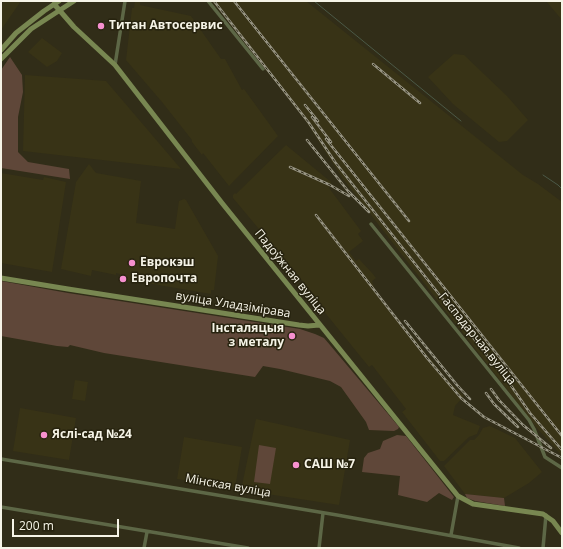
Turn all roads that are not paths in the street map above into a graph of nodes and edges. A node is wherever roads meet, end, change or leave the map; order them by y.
1 (74, 1) edge
2 (125, 1) edge
3 (208, 1) edge
4 (57, 2) edge
5 (59, 10) junction
6 (1, 50) edge
7 (1, 59) edge
8 (115, 65) junction
9 (263, 70) dead end
10 (371, 224) dead end
11 (1, 278) edge
12 (319, 325) junction
13 (1, 459) edge
14 (562, 468) edge
15 (458, 496) junction
16 (1, 508) edge
17 (323, 513) junction
18 (546, 515) junction
19 (147, 532) junction
20 (562, 533) edge
21 (451, 535) junction
22 (144, 548) edge
23 (248, 548) edge
24 (319, 548) edge
25 (519, 548) edge
26 (543, 548) edge

1 - 5 main road
2 - 8 street
3 - 9 street
4 - 5 main road, Падоўжная вуліца
4 - 6 main road
5 - 7 main road
5 - 8 main road, Падоўжная вуліца
8 - 12 main road, Падоўжная вуліца
10 - 14 street, Гаспадарчая вуліца
11 - 12 main road, вуліца Уладзімірава
12 - 15 main road, Падоўжная вуліца
13 - 17 street, Мінская вуліца
15 - 18 main road, Падоўжная вуліца
15 - 21 street
16 - 19 street
17 - 21 street, Мінская вуліца
17 - 24 street
18 - 20 main road
18 - 26 street
19 - 22 street
19 - 23 street
21 - 25 street, Мінская вуліца

